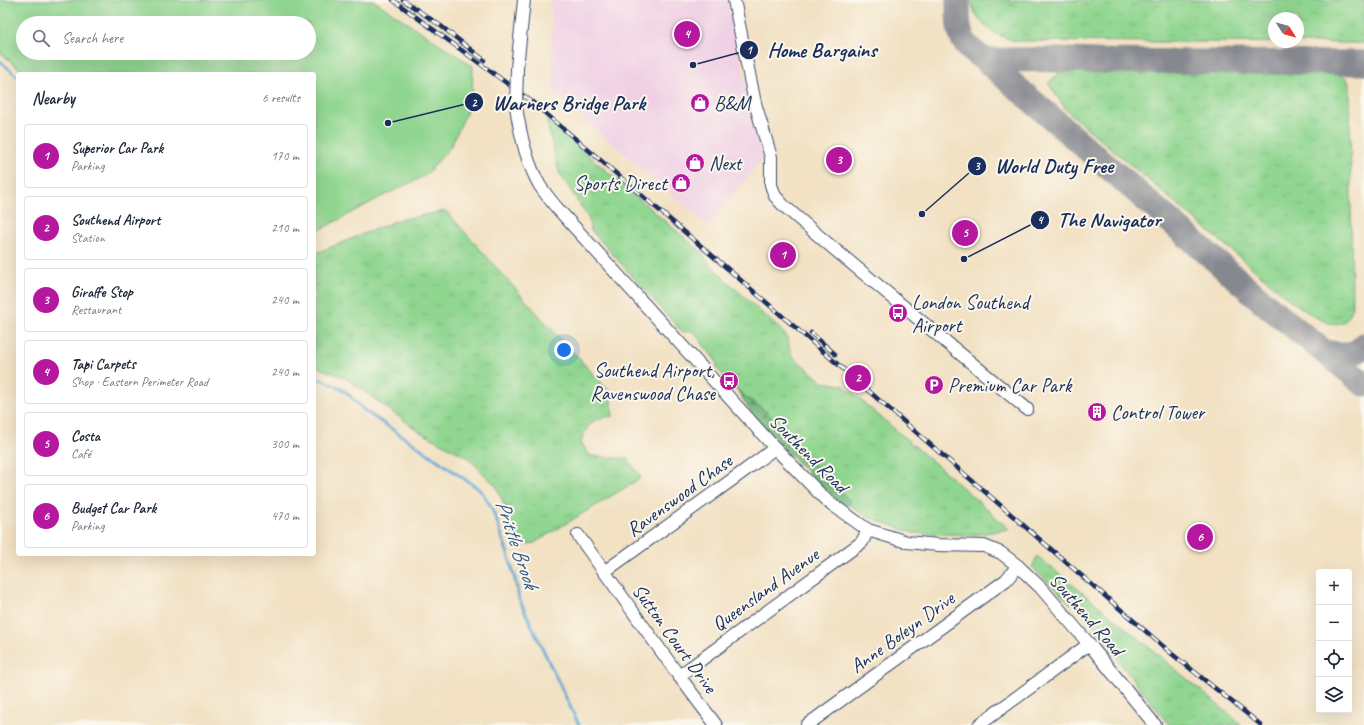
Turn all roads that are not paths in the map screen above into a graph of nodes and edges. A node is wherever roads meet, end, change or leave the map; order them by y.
1 (524, 0) edge
2 (734, 0) edge
3 (1027, 409) dead end
4 (775, 448) junction
5 (868, 530) junction
6 (578, 536) dead end
7 (1018, 566) junction
8 (604, 572) junction
9 (1089, 644) junction
10 (679, 676) junction
11 (716, 725) edge
12 (806, 725) edge
13 (979, 725) edge
14 (1155, 725) edge

1 - 4 street, Southend Road, bridge
2 - 3 street
4 - 5 street, Southend Road
4 - 8 street, Ravenswood Chase
5 - 7 street, Southend Road
5 - 10 street, Queensland Avenue
6 - 8 street, Sutton Court Drive
7 - 9 street, Southend Road
7 - 12 street, Anne Boleyn Drive
8 - 10 street, Sutton Court Drive
9 - 13 street
9 - 14 street, Southend Road
10 - 11 street, Sutton Court Drive

